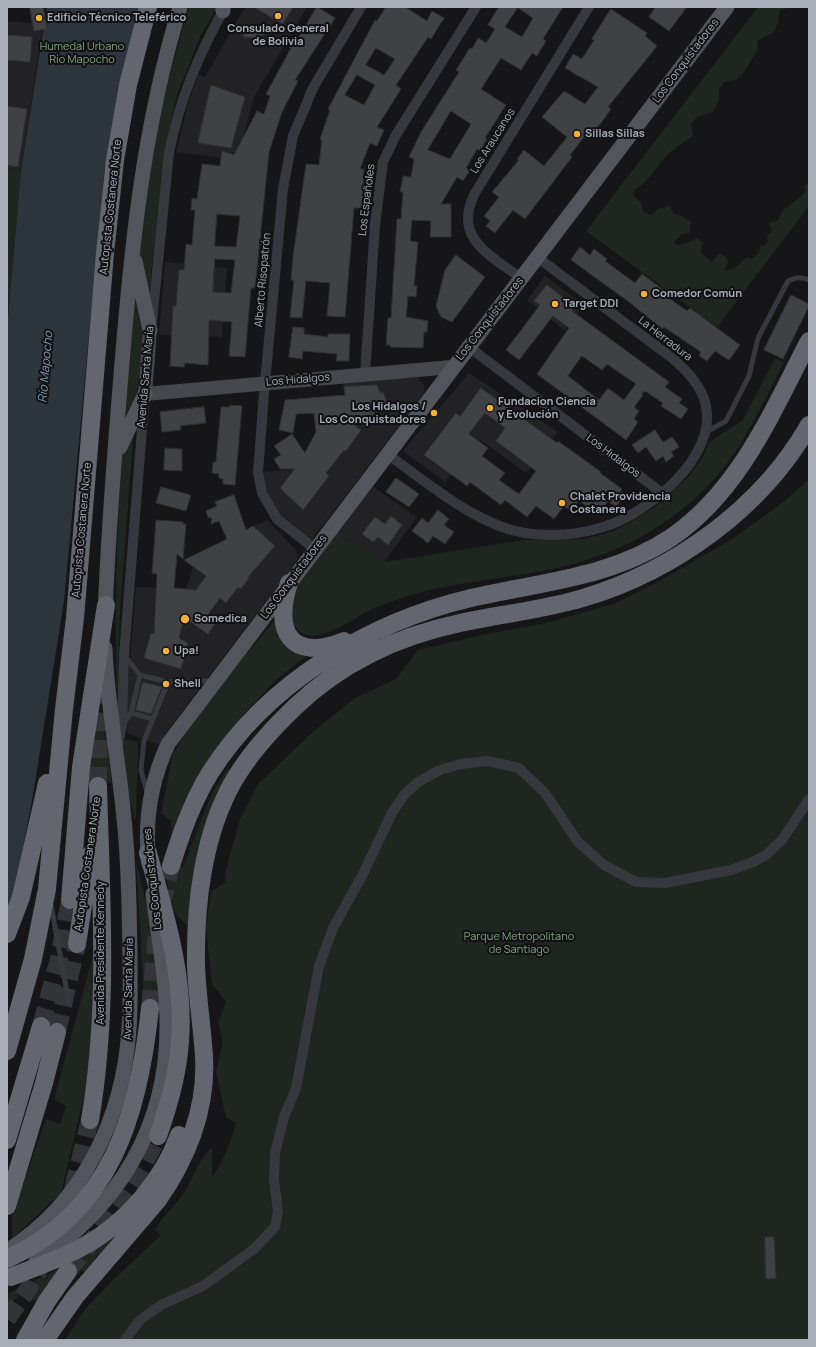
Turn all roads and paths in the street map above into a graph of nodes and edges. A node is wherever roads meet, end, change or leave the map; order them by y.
1 (148, 7) edge
2 (180, 7) edge
3 (361, 7) edge
4 (476, 7) edge
5 (589, 7) edge
6 (727, 7) edge
7 (223, 8) edge
8 (132, 249) junction
9 (537, 257) junction
10 (521, 278) junction
11 (809, 280) edge
12 (150, 330) junction
13 (809, 341) edge
14 (469, 347) junction
15 (452, 367) junction
16 (365, 374) junction
17 (265, 383) junction
18 (145, 394) junction
19 (809, 425) edge
20 (705, 433) junction
21 (387, 454) junction
22 (115, 461) junction
23 (662, 493) junction
24 (315, 549) junction
25 (290, 584) junction
26 (106, 605) junction
27 (397, 622) junction
28 (124, 655) junction
29 (140, 675) junction
30 (214, 681) junction
31 (168, 682) junction
32 (64, 709) junction
33 (131, 713) junction
34 (153, 719) junction
35 (122, 725) junction
36 (116, 758) junction
37 (98, 785) joint
38 (809, 799) edge
39 (149, 800) junction
40 (54, 816) junction
41 (148, 853) junction
42 (171, 866) tunnel mouth
43 (47, 889) junction
44 (70, 900) tunnel mouth
45 (8, 931) edge
46 (77, 944) tunnel mouth
47 (69, 1003) dead end
48 (7, 1006) edge
49 (199, 1006) junction
50 (150, 1008) tunnel mouth
51 (7, 1051) edge
52 (90, 1120) tunnel mouth
53 (158, 1136) tunnel mouth
54 (7, 1140) edge
55 (7, 1206) edge
56 (8, 1255) edge
57 (68, 1271) tunnel mouth
58 (9, 1278) edge
59 (25, 1340) edge
60 (45, 1340) edge
61 (125, 1340) edge

1 - 32 highway, Autopista Costanera Norte
2 - 8 main road, Avenida Santa María
3 - 17 street, Alberto Risopatrón
4 - 16 street, Los Españoles
5 - 10 street, Los Araucanos
6 - 9 main road, Los Conquistadores
7 - 12 street, Avenida Santa María
8 - 12 main road
8 - 22 main road, Avenida Santa María
9 - 10 main road, Los Conquistadores
9 - 20 street, La Herradura
10 - 14 main road, Los Conquistadores
11 - 20 lane
12 - 18 street, Avenida Santa María
13 - 27 highway
14 - 15 main road, Los Conquistadores
14 - 23 street, Los Hidalgos
15 - 16 street, Los Hidalgos
15 - 21 main road, Los Conquistadores
16 - 17 street, Los Hidalgos
17 - 18 street, Los Hidalgos
17 - 24 street, Alberto Risopatrón
18 - 22 main road
18 - 28 street, Avenida Santa María
19 - 49 highway
20 - 23 street, La Herradura
21 - 23 street, La Herradura
21 - 24 main road, Los Conquistadores
22 - 26 main road, Avenida Santa María
24 - 25 main road, Los Conquistadores
25 - 27 highway
25 - 30 main road, Los Conquistadores
26 - 36 main road, Avenida Santa María
26 - 44 highway
27 - 42 highway
28 - 29 lane
28 - 35 street, Avenida Santa María
29 - 31 lane
29 - 33 lane
30 - 31 lane
30 - 39 main road, Los Conquistadores
31 - 34 lane
32 - 40 highway, Autopista Costanera Norte
32 - 45 highway
33 - 34 lane
33 - 35 lane
34 - 39 lane
35 - 36 street, Avenida Santa María
36 - 56 main road, Avenida Santa María
37 - 46 highway, Autopista Costanera Norte
37 - 52 highway, Avenida Presidente Kennedy
38 - 61 street
39 - 41 main road, Los Conquistadores
40 - 43 highway, Autopista Costanera Norte
40 - 48 highway
41 - 53 highway
41 - 58 main road, Los Conquistadores
43 - 47 lane
43 - 51 highway, Autopista Costanera Norte
49 - 58 highway
49 - 60 highway
50 - 56 highway
54 - 55 highway
57 - 59 highway

